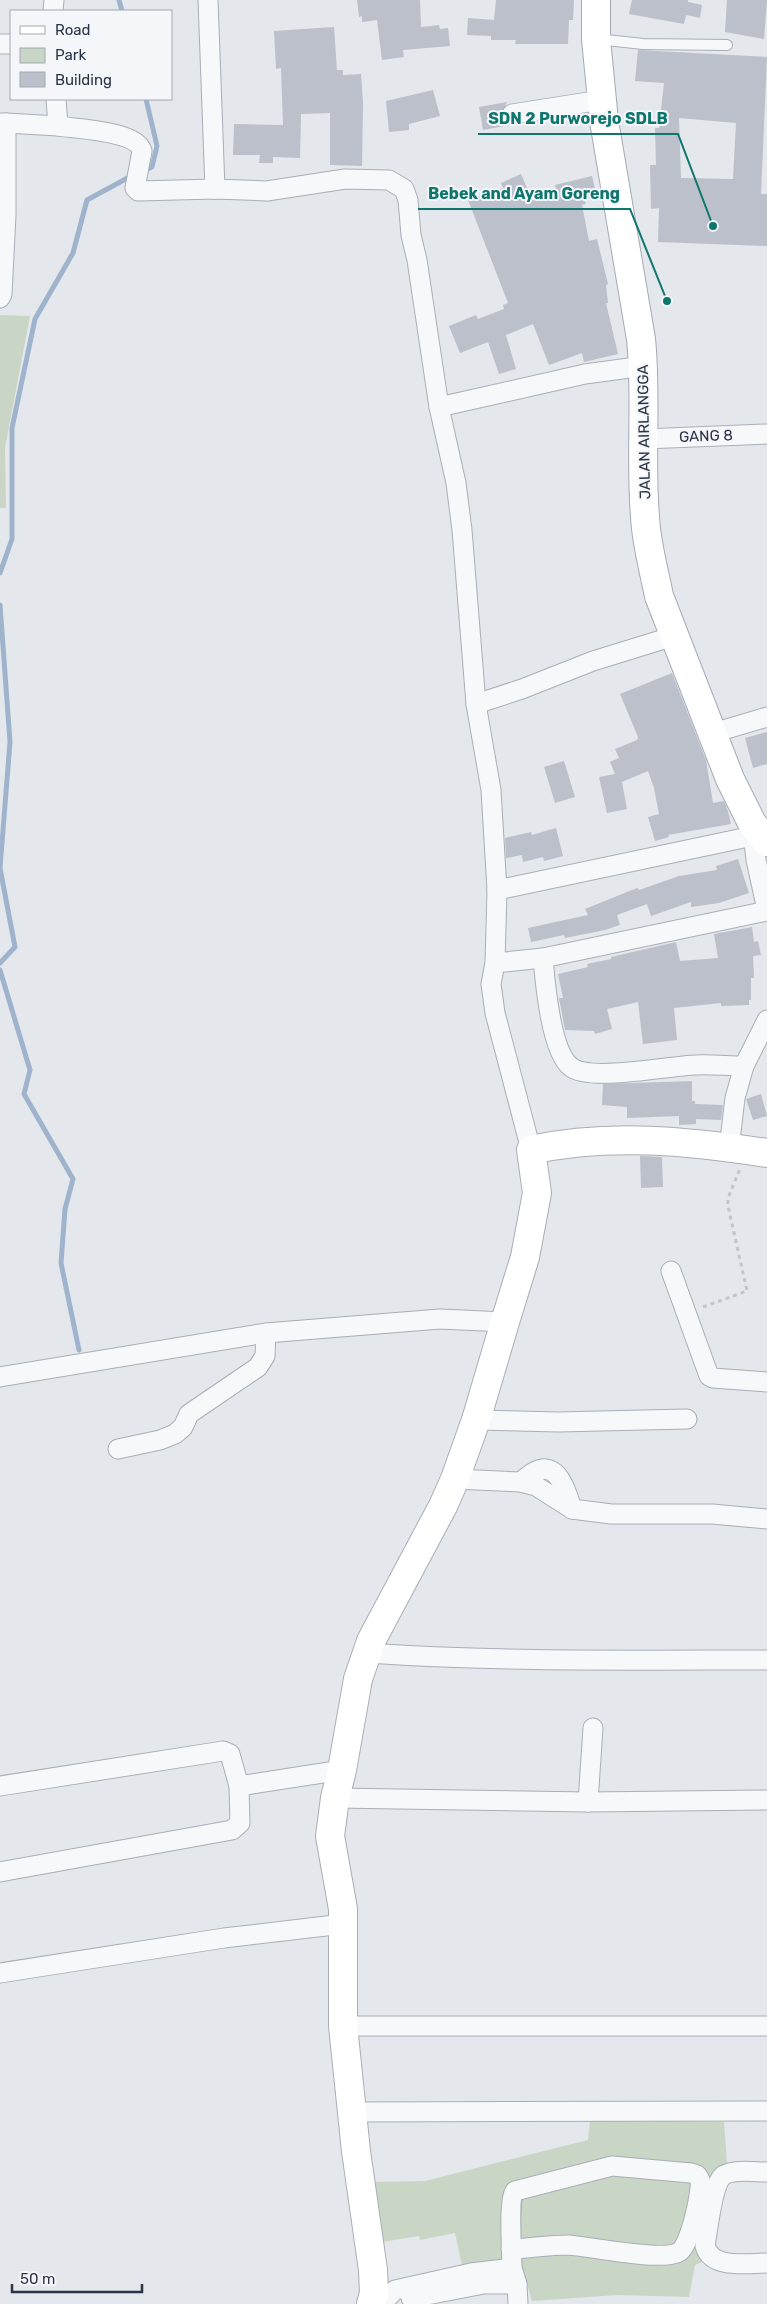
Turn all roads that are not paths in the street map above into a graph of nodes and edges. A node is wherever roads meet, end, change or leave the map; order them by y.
1 (208, 0) edge
2 (596, 0) edge
3 (596, 39) junction
4 (727, 45) dead end
5 (56, 100) edge
6 (601, 100) junction
7 (512, 114) dead end
8 (3, 123) edge
9 (58, 126) junction
10 (215, 189) junction
11 (3, 215) edge
12 (0, 298) edge
13 (644, 366) junction
14 (439, 407) junction
15 (767, 434) edge
16 (644, 439) junction
17 (674, 636) junction
18 (476, 704) junction
19 (767, 717) edge
20 (713, 733) junction
21 (757, 834) edge
22 (497, 890) junction
23 (767, 910) edge
24 (543, 958) junction
25 (495, 963) junction
26 (767, 1020) edge
27 (744, 1066) junction
28 (531, 1150) junction
29 (747, 1150) edge
30 (671, 1271) dead end
31 (505, 1322) junction
32 (266, 1334) junction
33 (0, 1377) edge
34 (767, 1382) edge
35 (687, 1419) dead end
36 (476, 1420) junction
37 (118, 1449) dead end
38 (455, 1479) junction
39 (767, 1519) edge
40 (367, 1653) junction
41 (767, 1660) edge
42 (593, 1728) dead end
43 (342, 1770) junction
44 (0, 1786) edge
45 (240, 1786) junction
46 (335, 1798) junction
47 (767, 1800) edge
48 (588, 1802) junction
49 (0, 1872) edge
50 (343, 1924) junction
51 (0, 1973) edge
52 (343, 2026) junction
53 (767, 2026) edge
54 (767, 2111) edge
55 (352, 2112) junction
56 (767, 2172) edge
57 (511, 2249) junction
58 (767, 2263) edge
59 (514, 2276) junction
60 (376, 2302) edge
61 (518, 2304) edge

1 - 10 street
2 - 3 street, JALAN AIRLANGGA
3 - 4 lane
3 - 6 street, JALAN AIRLANGGA
5 - 9 street
6 - 7 street
6 - 13 street, JALAN AIRLANGGA
8 - 9 street
8 - 11 street
9 - 10 street
10 - 14 street
11 - 12 street
13 - 14 street
13 - 16 street, JALAN AIRLANGGA
14 - 18 street
15 - 16 street, GANG 8
16 - 17 street, JALAN AIRLANGGA
17 - 18 street
17 - 20 street, JALAN AIRLANGGA
18 - 22 street
19 - 20 street
20 - 21 street, JALAN AIRLANGGA
21 - 22 street
21 - 23 street
22 - 25 street
23 - 24 street
24 - 25 street
24 - 27 street
25 - 28 street
26 - 27 street
27 - 29 street
28 - 29 street
28 - 31 street
30 - 34 street
31 - 32 street
31 - 36 street
32 - 33 street
32 - 37 street
35 - 36 street
36 - 38 street
38 - 39 street
38 - 40 street
40 - 41 street
40 - 43 street
42 - 48 street
43 - 45 street
43 - 46 street
44 - 45 street
45 - 49 street
46 - 48 street
46 - 50 street
47 - 48 street
50 - 51 street
50 - 52 street
52 - 53 street
52 - 55 street
54 - 55 street
55 - 60 street
56 - 58 street
57 - 57 street
57 - 59 street
59 - 60 street
59 - 61 street

